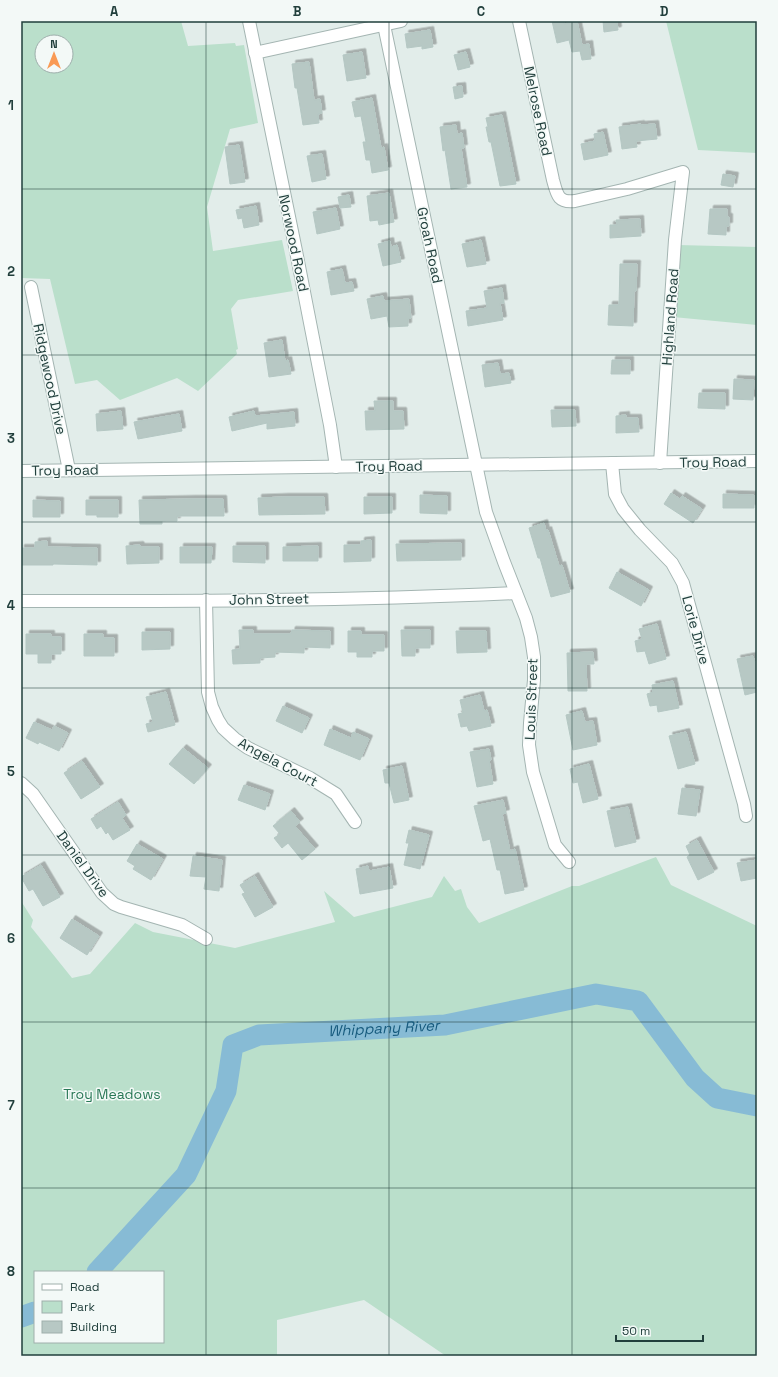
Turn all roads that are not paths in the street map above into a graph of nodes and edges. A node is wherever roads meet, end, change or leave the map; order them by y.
1 (249, 21) edge
2 (401, 21) edge
3 (519, 21) edge
4 (384, 25) junction
5 (255, 53) junction
6 (681, 173) joint
7 (31, 287) dead end
8 (757, 461) edge
9 (612, 463) junction
10 (660, 463) junction
11 (477, 465) junction
12 (336, 467) junction
13 (69, 470) junction
14 (21, 471) edge
15 (516, 593) junction
16 (206, 600) junction
17 (21, 601) edge
18 (21, 783) edge
19 (746, 816) dead end
20 (354, 822) dead end
21 (569, 862) dead end
22 (206, 939) dead end

1 - 5 street, Norwood Road
2 - 4 street
3 - 6 street, Melrose Road
4 - 5 street
4 - 11 street, Groah Road
5 - 12 street, Norwood Road
6 - 10 street, Highland Road
7 - 13 street, Ridgewood Drive
8 - 10 street, Troy Road
9 - 10 street, Troy Road
9 - 11 street, Troy Road
9 - 19 street, Lorie Drive
11 - 12 street, Troy Road
11 - 15 street, Louis Street
12 - 13 street, Troy Road
13 - 14 street, Troy Road
15 - 16 street, John Street
15 - 21 street, Louis Street
16 - 17 street, John Street
16 - 20 street, Angela Court
18 - 22 street, Daniel Drive

